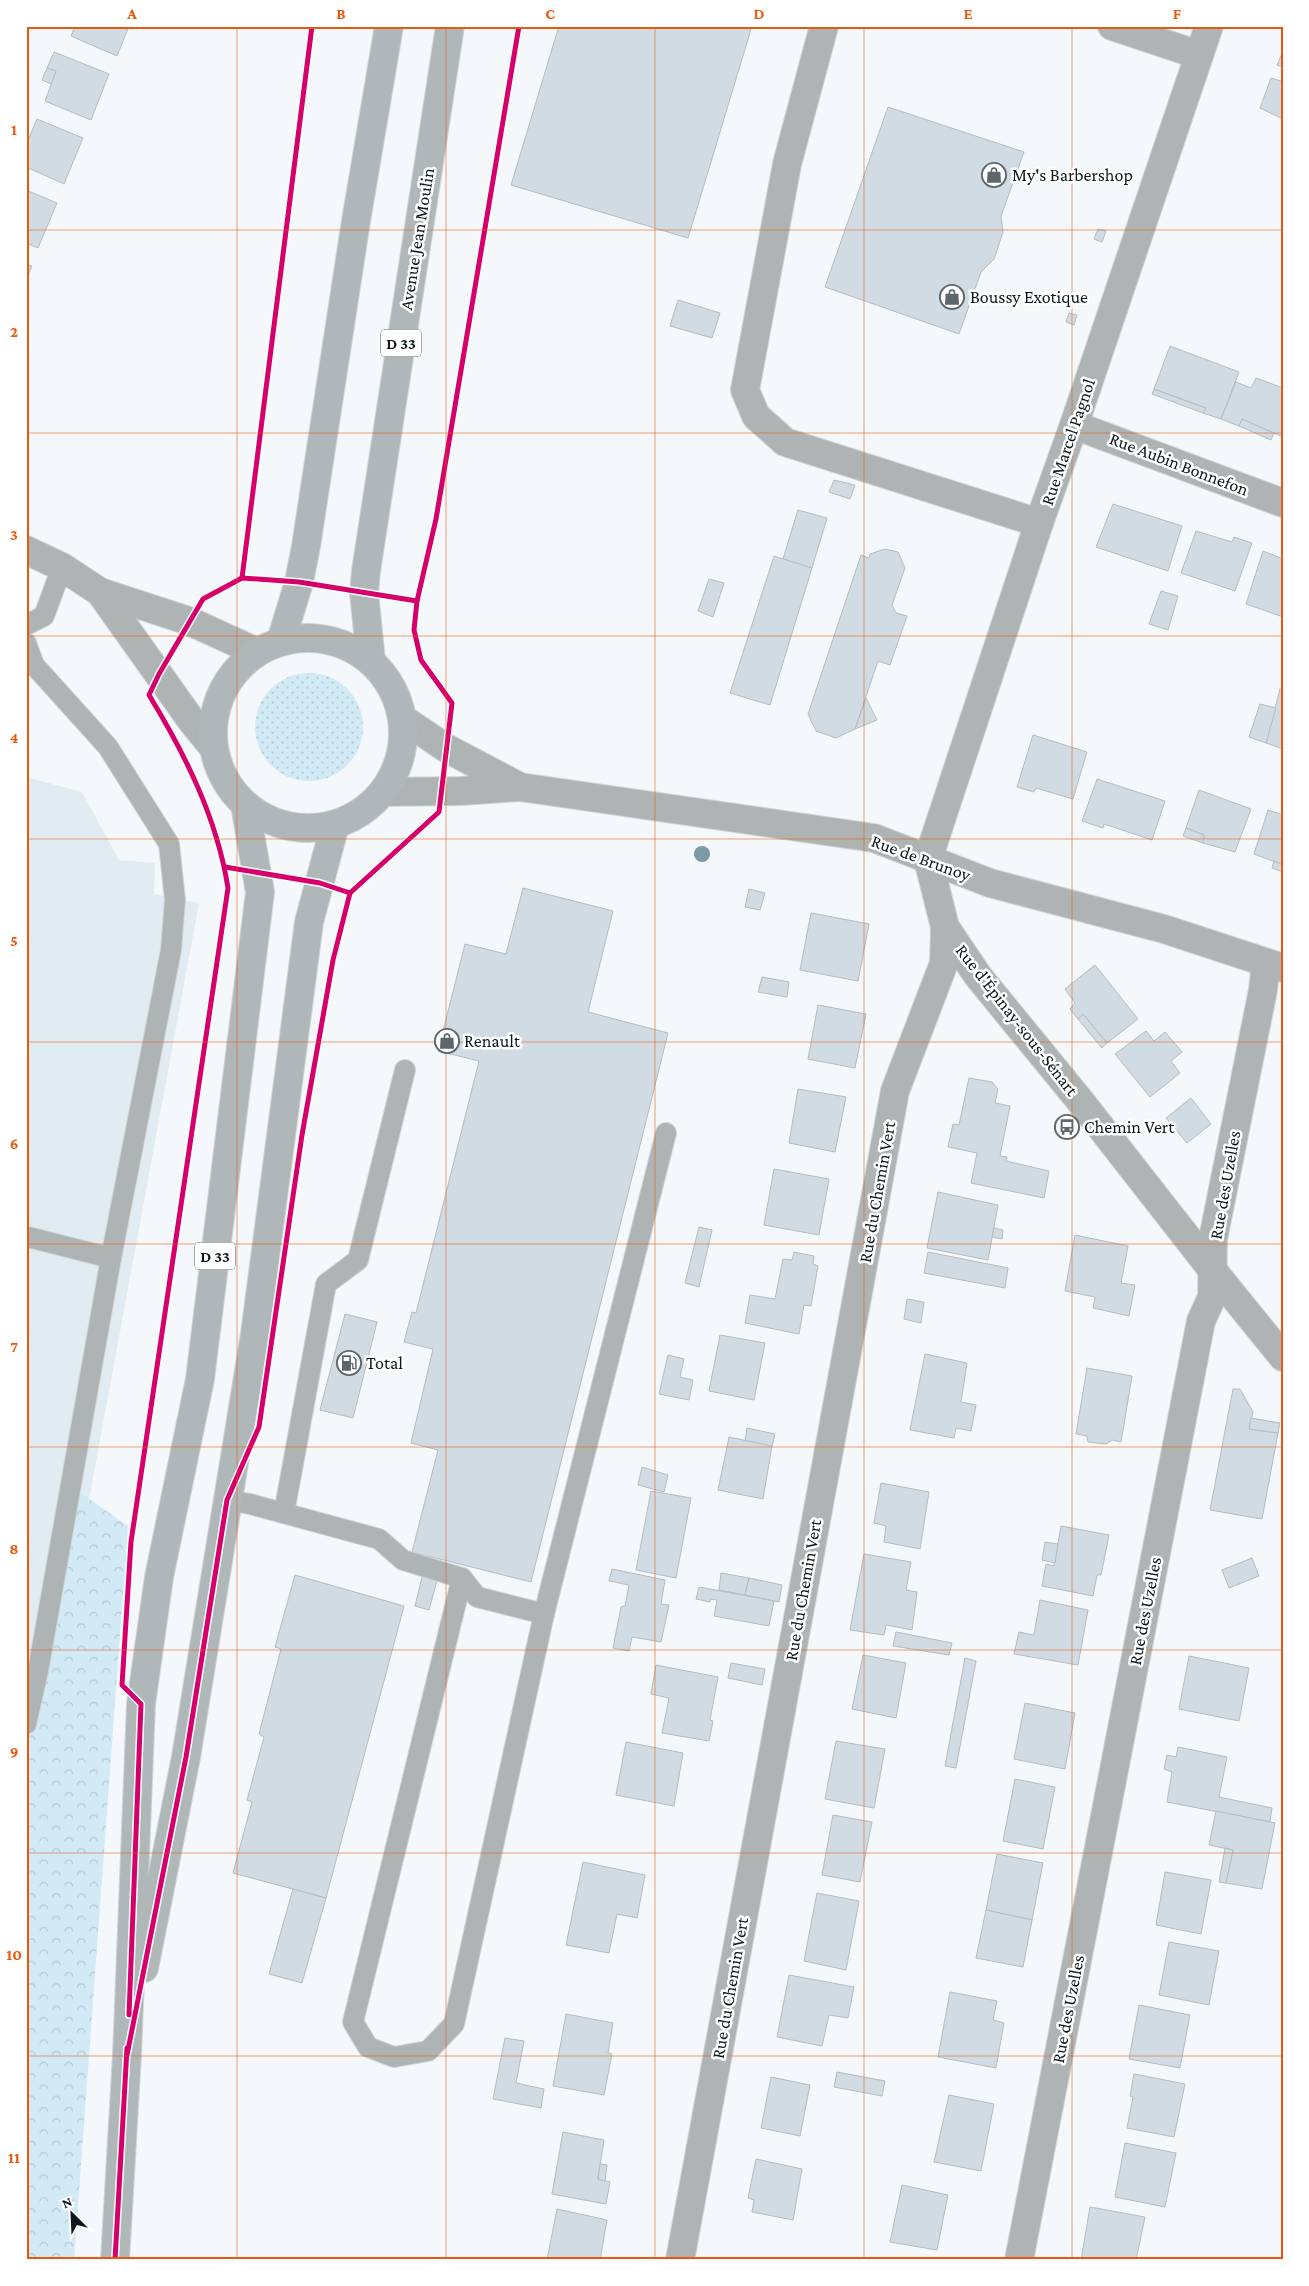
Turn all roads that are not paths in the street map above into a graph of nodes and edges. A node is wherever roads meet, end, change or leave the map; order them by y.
1 (389, 26) edge
2 (450, 26) edge
3 (824, 26) edge
4 (1112, 26) edge
5 (1209, 26) edge
6 (1199, 55) junction
7 (1074, 425) junction
8 (1283, 503) edge
9 (1039, 523) junction
10 (26, 550) edge
11 (62, 567) junction
12 (100, 592) junction
13 (26, 625) edge
14 (281, 641) junction
15 (26, 643) edge
16 (257, 652) junction
17 (371, 661) junction
18 (403, 719) junction
19 (213, 747) junction
20 (520, 787) junction
21 (383, 792) junction
22 (245, 805) junction
23 (335, 825) junction
24 (928, 859) junction
25 (945, 927) junction
26 (1274, 966) edge
27 (405, 1070) dead end
28 (666, 1133) dead end
29 (26, 1239) edge
30 (111, 1258) junction
31 (1214, 1272) junction
32 (1283, 1356) edge
33 (227, 1500) junction
34 (284, 1513) junction
35 (462, 1578) junction
36 (544, 1614) junction
37 (26, 1724) edge
38 (127, 2055) junction
39 (115, 2260) edge
40 (680, 2260) edge
41 (1019, 2260) edge

1 - 14 main road
2 - 17 main road, Avenue Jean Moulin / D 33
3 - 9 street
4 - 6 street
5 - 6 street, Rue Marcel Pagnol
6 - 7 street, Rue Marcel Pagnol
7 - 8 street, Rue Aubin Bonnefon
7 - 9 street, Rue Marcel Pagnol
9 - 24 street, Rue Marcel Pagnol
10 - 11 street
11 - 12 street
11 - 13 lane
12 - 16 street
12 - 19 street
14 - 16 main road
14 - 17 main road
15 - 30 lane
16 - 19 main road
17 - 18 main road
18 - 20 street, Rue de Brunoy
18 - 21 main road
19 - 22 main road
20 - 21 street, Rue de Brunoy
20 - 24 street, Rue de Brunoy
21 - 23 main road
22 - 23 main road
22 - 38 main road, D 33
23 - 33 main road, D 33
24 - 25 street, Rue d'Épinay-sous-Sénart
24 - 26 street, Rue de Brunoy
25 - 31 street, Rue d'Épinay-sous-Sénart
25 - 40 street, Rue du Chemin Vert
26 - 31 street, Rue des Uzelles
27 - 34 lane
28 - 36 lane
29 - 30 lane
30 - 37 lane
31 - 32 street, Rue d'Épinay-sous-Sénart
31 - 41 street, Rue des Uzelles
33 - 34 lane
33 - 38 main road, D 33
34 - 35 lane
35 - 36 lane
35 - 36 lane
38 - 39 main road, D 33

